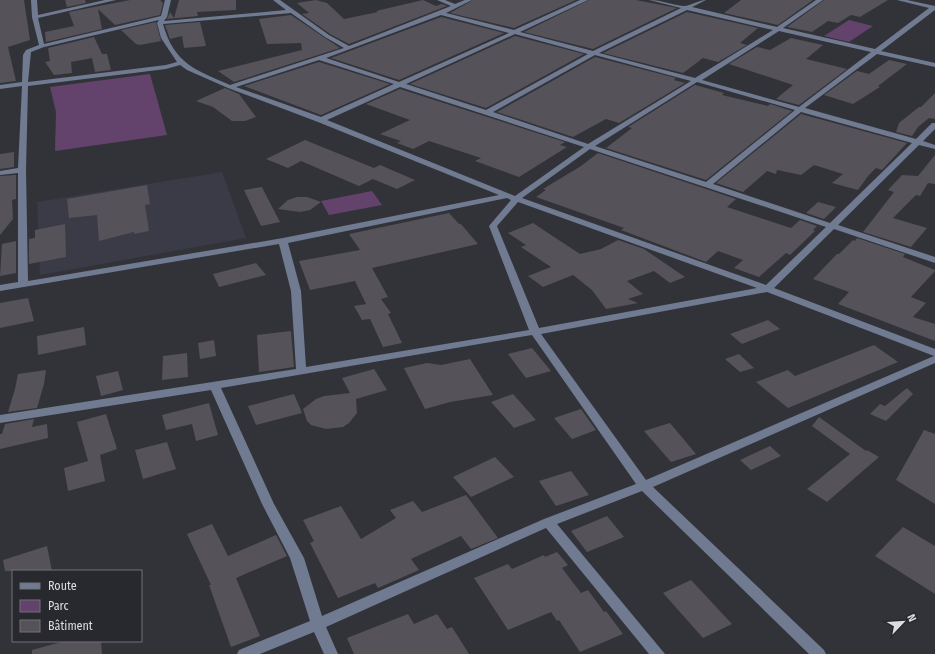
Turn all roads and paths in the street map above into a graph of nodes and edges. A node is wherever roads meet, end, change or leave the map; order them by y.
1 (34, 0) edge
2 (113, 0) edge
3 (168, 0) edge
4 (276, 0) edge
5 (440, 0) edge
6 (469, 0) edge
7 (585, 0) edge
8 (652, 0) edge
9 (703, 0) edge
10 (820, 0) edge
11 (900, 0) edge
12 (455, 6) junction
13 (934, 8) edge
14 (687, 9) junction
15 (293, 11) junction
16 (441, 13) junction
17 (35, 17) junction
18 (162, 20) junction
19 (777, 30) junction
20 (517, 32) junction
21 (42, 46) junction
22 (349, 48) junction
23 (875, 52) junction
24 (594, 53) junction
25 (320, 58) junction
26 (181, 63) junction
27 (935, 66) edge
28 (696, 80) junction
29 (25, 84) junction
30 (400, 84) junction
31 (0, 87) edge
32 (230, 87) junction
33 (800, 110) junction
34 (488, 112) junction
35 (321, 120) junction
36 (935, 125) edge
37 (918, 142) junction
38 (590, 146) junction
39 (935, 147) edge
40 (22, 170) junction
41 (0, 173) edge
42 (706, 186) junction
43 (507, 196) junction
44 (516, 199) junction
45 (832, 227) junction
46 (283, 241) junction
47 (935, 260) edge
48 (23, 284) junction
49 (0, 288) edge
50 (768, 289) junction
51 (535, 332) junction
52 (935, 353) edge
53 (935, 359) edge
54 (301, 370) junction
55 (215, 386) junction
56 (0, 419) edge
57 (644, 486) junction
58 (548, 522) junction
59 (318, 624) junction
60 (244, 654) edge
61 (330, 654) edge
62 (658, 654) edge
63 (819, 654) edge

1 - 17 street
2 - 17 street
3 - 18 street
4 - 15 street
5 - 12 street
6 - 12 street
7 - 20 street
8 - 14 street
9 - 14 street
10 - 19 street
11 - 13 street
12 - 16 street
13 - 23 street
14 - 19 street
14 - 24 street
15 - 18 street
15 - 22 street
16 - 20 street
16 - 22 street
17 - 21 street
18 - 21 street
18 - 26 street
19 - 23 street
19 - 28 street
20 - 24 street
20 - 30 street
21 - 29 street
22 - 25 street
23 - 27 street
23 - 33 street
24 - 28 street
24 - 34 street
25 - 30 street
25 - 32 street
26 - 29 street
26 - 32 street
28 - 33 street
28 - 38 street
29 - 31 street
29 - 40 street
30 - 34 street
30 - 35 street
32 - 35 street
33 - 37 street
33 - 42 street
34 - 38 street
35 - 43 street
36 - 37 street
37 - 39 street
37 - 45 street
38 - 42 street
38 - 44 street
40 - 41 street
40 - 48 street
42 - 45 street
43 - 44 street
43 - 46 street
44 - 50 street
44 - 51 street
45 - 47 street
45 - 50 street
46 - 48 street
46 - 54 street
48 - 49 street
50 - 51 street
50 - 52 street
51 - 54 street
51 - 57 street
53 - 57 street
54 - 55 street
55 - 56 street
55 - 59 street
57 - 58 street
57 - 63 street
58 - 59 street
58 - 62 street
59 - 60 street
59 - 61 street

